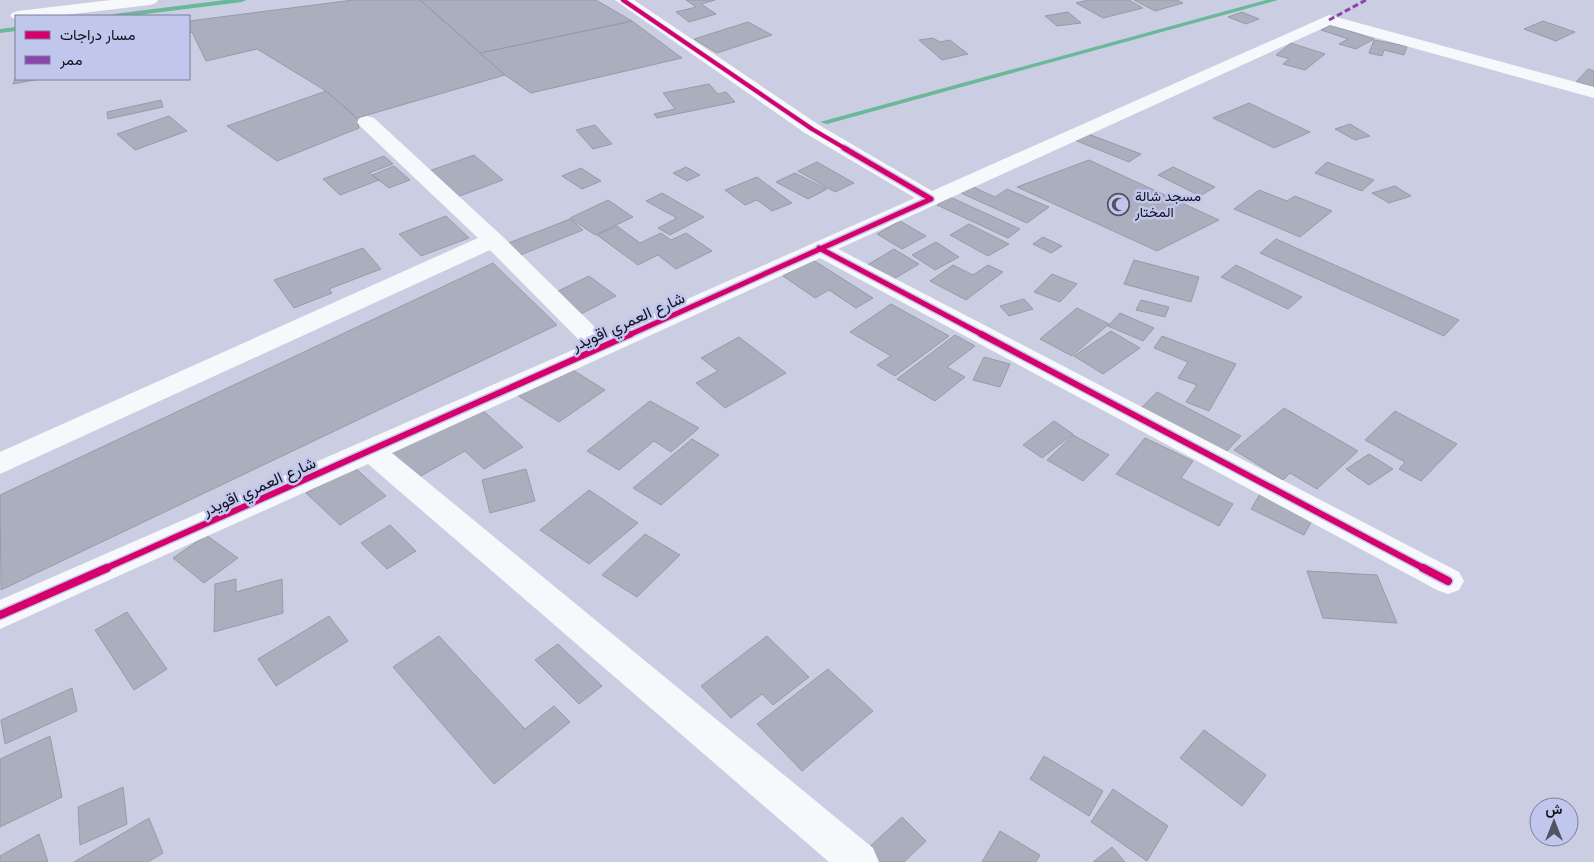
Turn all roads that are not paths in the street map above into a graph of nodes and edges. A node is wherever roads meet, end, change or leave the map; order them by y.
1 (150, 0) edge
2 (623, 0) edge
3 (25, 15) edge
4 (15, 16) edge
5 (0, 18) edge
6 (1594, 93) edge
7 (367, 122) dead end
8 (931, 199) junction
9 (493, 240) junction
10 (819, 248) junction
11 (602, 348) junction
12 (372, 451) junction
13 (0, 464) edge
14 (1448, 580) dead end
15 (0, 615) edge
16 (859, 862) edge

1 - 3 street
2 - 8 street
4 - 5 street
6 - 8 street, شارع العمري اقويدر
7 - 9 street
8 - 10 street, شارع العمري اقويدر
9 - 11 street
9 - 13 street
10 - 11 street, شارع العمري اقويدر
10 - 14 street
11 - 12 street, شارع العمري اقويدر
12 - 15 street, شارع العمري اقويدر
12 - 16 street

